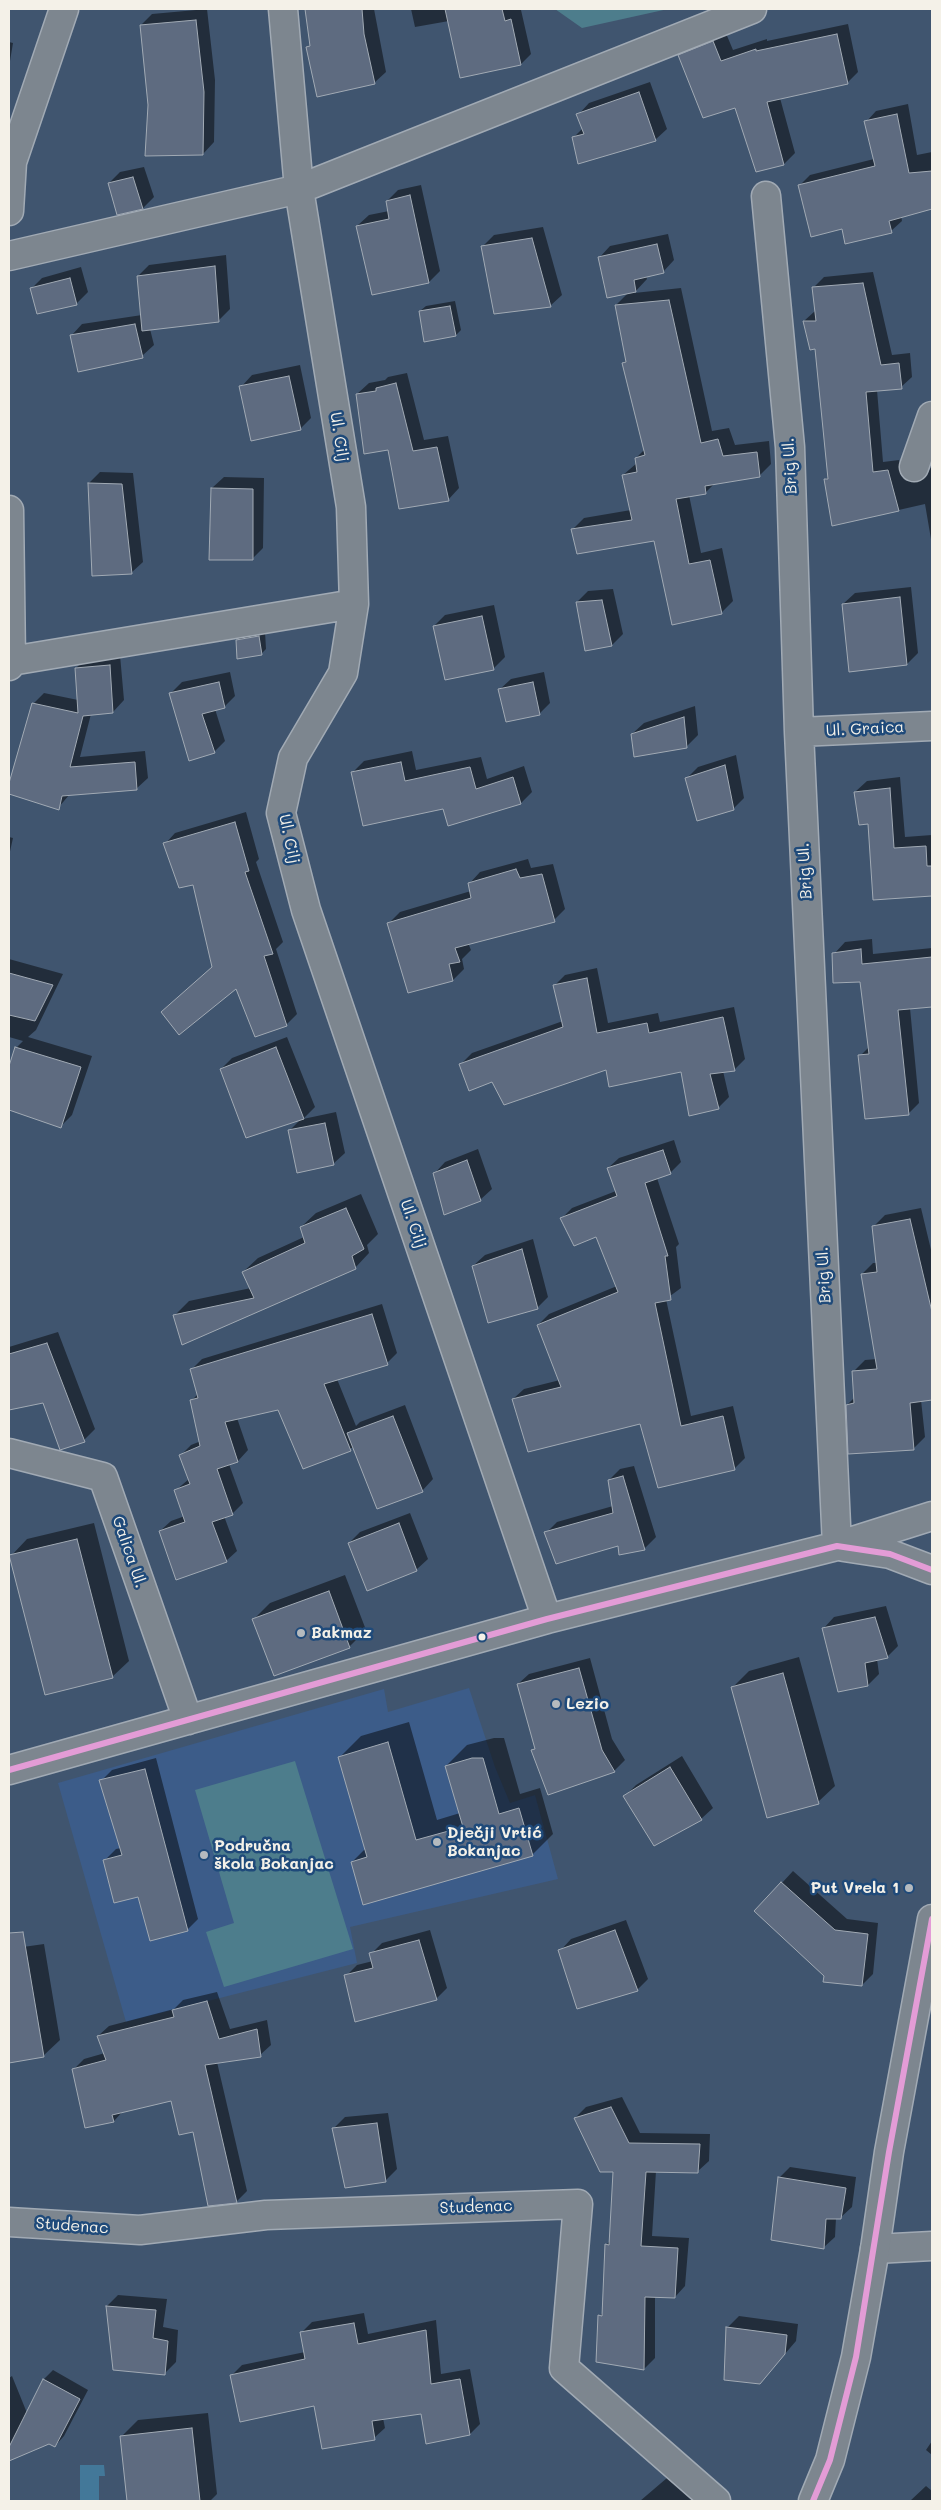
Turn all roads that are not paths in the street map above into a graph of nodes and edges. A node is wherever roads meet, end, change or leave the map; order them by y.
1 (64, 9) edge
2 (283, 9) edge
3 (752, 9) edge
4 (10, 161) edge
5 (298, 189) junction
6 (766, 196) dead end
7 (9, 211) edge
8 (9, 256) edge
9 (932, 416) edge
10 (914, 467) dead end
11 (9, 510) edge
12 (354, 604) junction
13 (10, 663) edge
14 (932, 726) edge
15 (798, 732) junction
16 (9, 1453) edge
17 (932, 1516) edge
18 (837, 1546) junction
19 (932, 1570) edge
20 (547, 1619) junction
21 (188, 1720) junction
22 (9, 1770) edge
23 (932, 1919) edge
24 (9, 2222) edge
25 (932, 2246) edge
26 (875, 2249) junction
27 (716, 2501) edge
28 (813, 2501) edge

1 - 4 street
2 - 5 street, Ul. Cilj
3 - 5 street
4 - 7 street
5 - 8 street
5 - 12 street, Ul. Cilj
6 - 15 street, Brig Ul.
9 - 10 street
11 - 13 street
12 - 13 street
12 - 20 street, Ul. Cilj
14 - 15 street, Ul. Graica
15 - 18 street, Brig Ul.
16 - 21 street, Galica Ul.
17 - 18 street
18 - 19 street
18 - 20 street
20 - 21 street
21 - 22 street
23 - 26 street
24 - 27 street, Studenac
25 - 26 street
26 - 28 street

